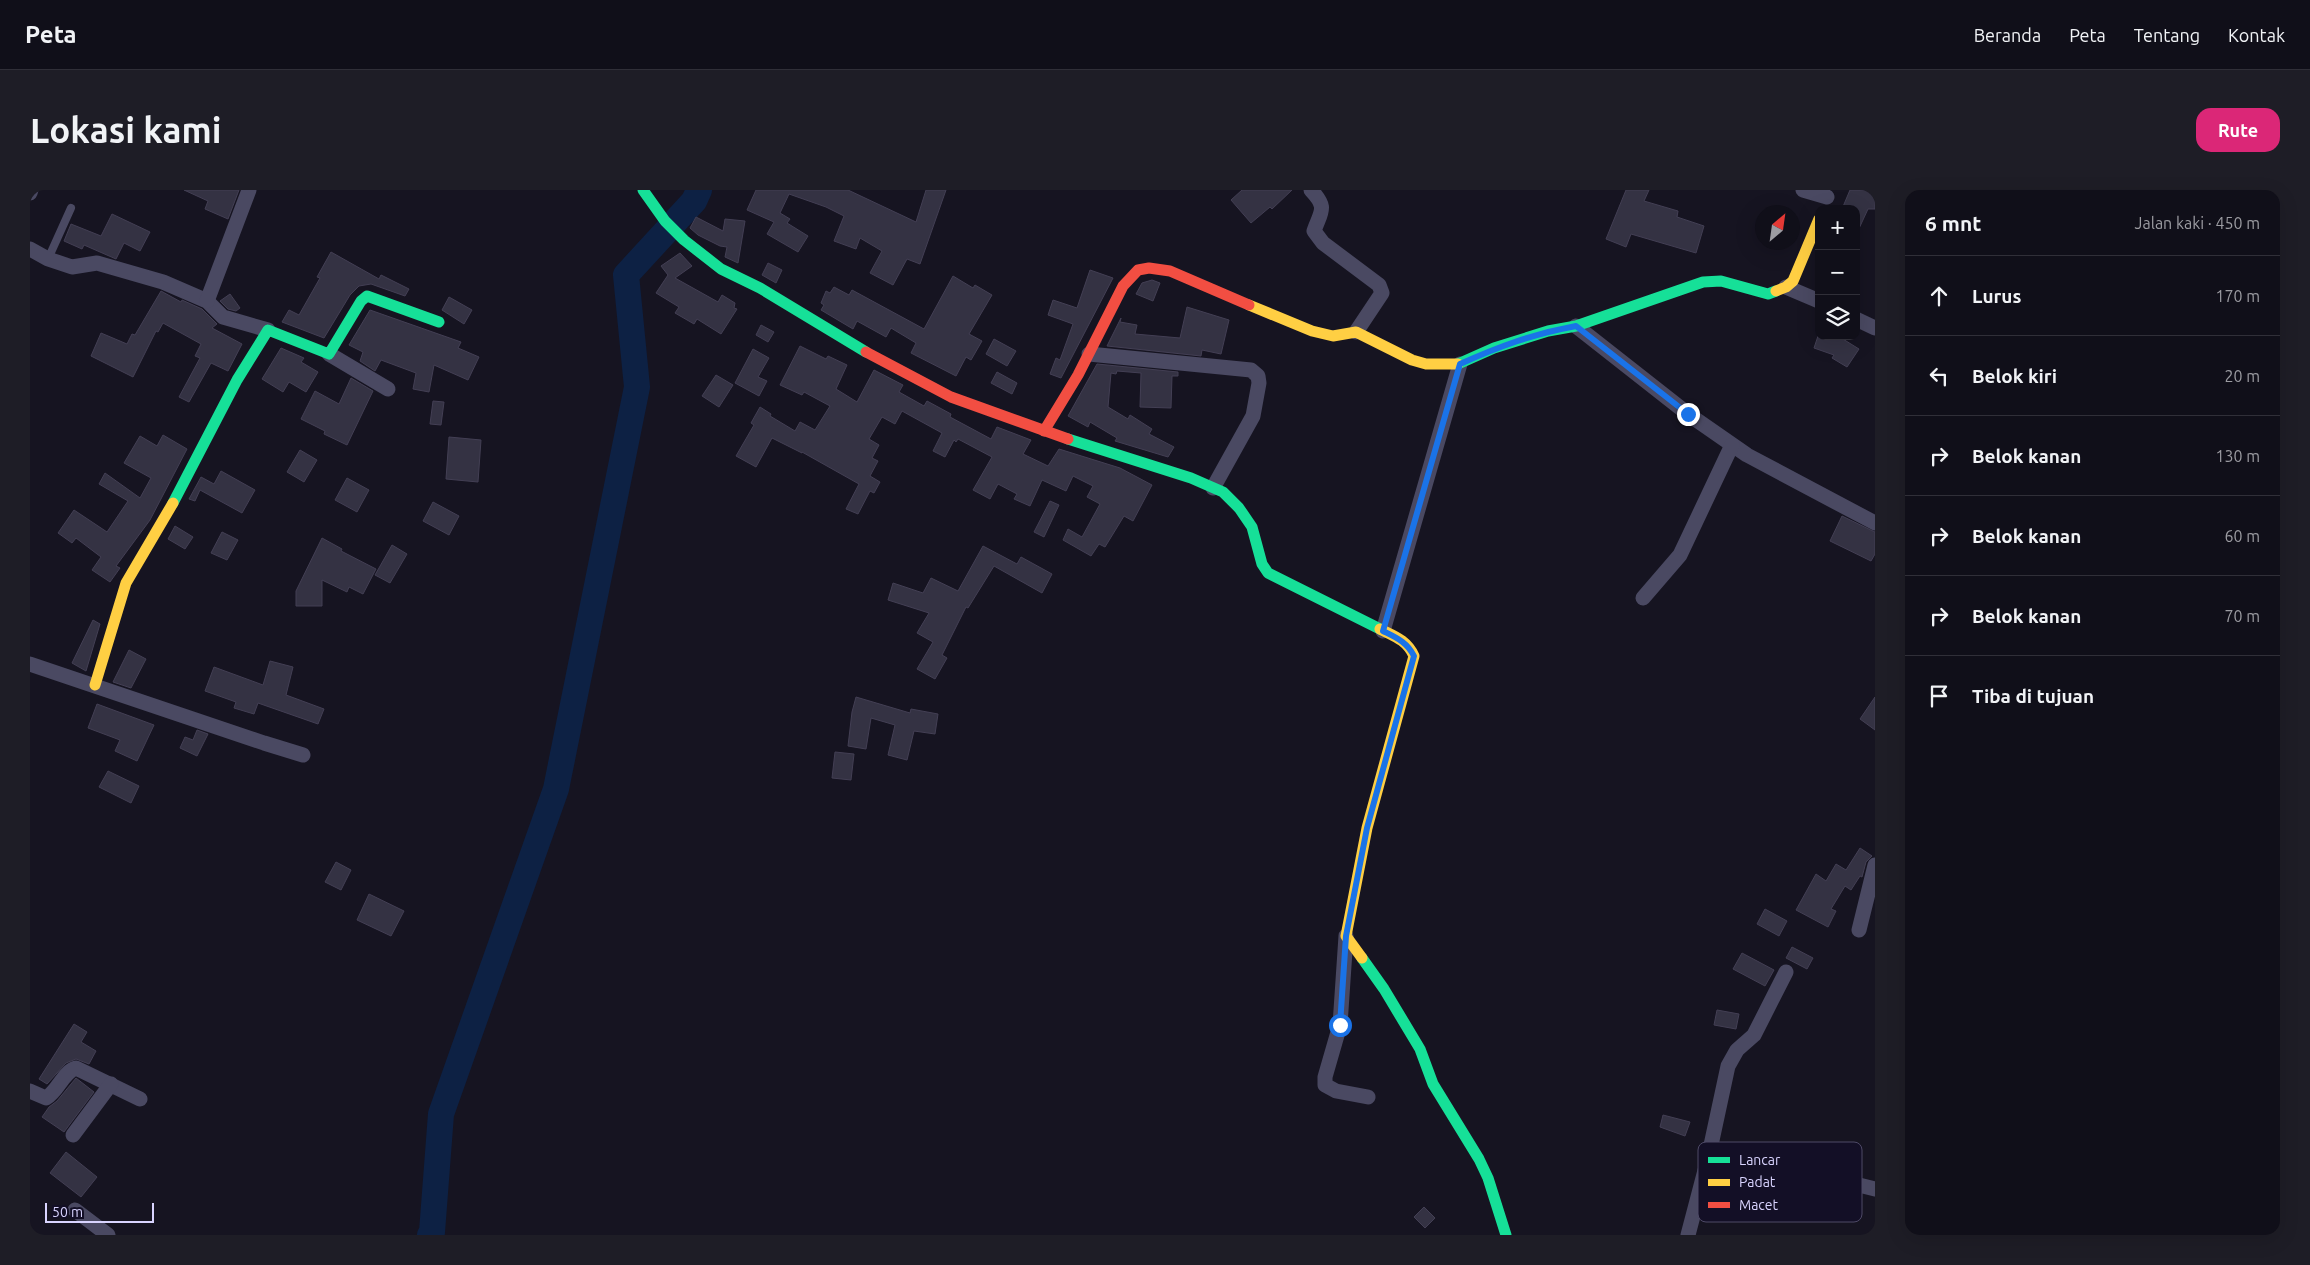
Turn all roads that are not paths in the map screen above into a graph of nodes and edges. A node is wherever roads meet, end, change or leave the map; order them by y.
1 (250, 190) edge
2 (643, 190) edge
3 (1311, 190) edge
4 (1803, 190) edge
5 (1827, 199) edge
6 (71, 208) dead end
7 (1815, 229) edge
8 (30, 249) edge
9 (48, 259) junction
10 (1786, 287) junction
11 (1815, 299) edge
12 (207, 301) junction
13 (1860, 321) edge
14 (439, 322) dead end
15 (1576, 326) junction
16 (1875, 328) edge
17 (268, 330) junction
18 (1356, 332) junction
19 (329, 354) junction
20 (1089, 354) junction
21 (1460, 364) junction
22 (388, 389) dead end
23 (1044, 431) junction
24 (1732, 445) junction
25 (1213, 488) junction
26 (1875, 523) edge
27 (1643, 598) dead end
28 (1383, 631) junction
29 (30, 664) edge
30 (95, 685) junction
31 (303, 755) dead end
32 (1875, 865) edge
33 (1859, 930) dead end
34 (1346, 936) junction
35 (1786, 972) dead end
36 (111, 1084) junction
37 (30, 1091) edge
38 (1368, 1097) dead end
39 (140, 1099) dead end
40 (73, 1134) dead end
41 (1712, 1142) edge
42 (1862, 1186) edge
43 (1875, 1189) edge
44 (1698, 1197) edge
45 (75, 1210) dead end
46 (108, 1235) edge
47 (1506, 1235) edge
48 (1688, 1235) edge

1 - 12 street
2 - 23 street
3 - 18 street
4 - 5 street
6 - 9 lane
7 - 10 street
8 - 9 street
9 - 12 street
10 - 11 street
10 - 15 street
12 - 17 street
13 - 16 street
14 - 19 street
15 - 21 street
15 - 24 street
17 - 19 street
17 - 30 street
18 - 20 street
18 - 21 street
19 - 22 street
20 - 23 street
20 - 25 street
21 - 28 street
23 - 25 street
24 - 26 street
24 - 27 street
25 - 28 street
28 - 34 street
29 - 30 street
30 - 31 street
32 - 33 street
34 - 38 street
34 - 47 street
35 - 41 street
36 - 37 street
36 - 39 street
36 - 40 street
42 - 43 street
44 - 48 street
45 - 46 street

